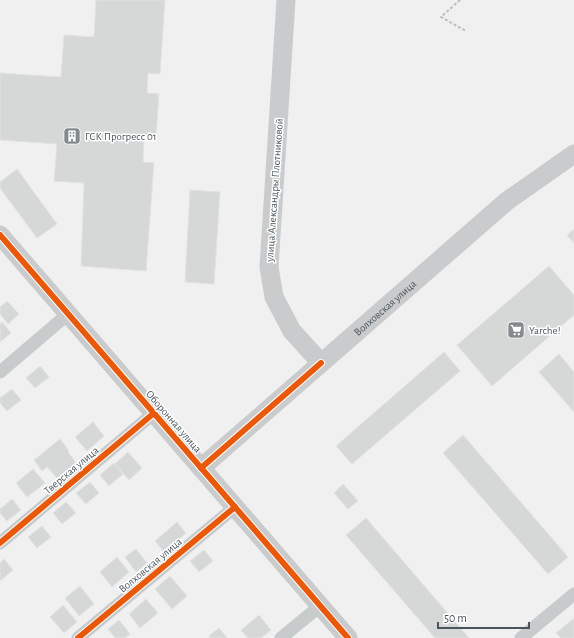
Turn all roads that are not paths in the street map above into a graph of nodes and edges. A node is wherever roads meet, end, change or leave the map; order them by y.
1 (286, 0) edge
2 (574, 154) edge
3 (0, 235) edge
4 (68, 314) junction
5 (321, 364) junction
6 (0, 372) edge
7 (154, 413) junction
8 (201, 468) junction
9 (235, 507) junction
10 (0, 543) edge
11 (574, 594) edge
12 (320, 606) junction
13 (78, 638) edge
14 (281, 638) edge
15 (348, 638) edge
16 (521, 638) edge

1 - 5 main road, улица Александры Плотниковой
2 - 5 main road, Волховская улица
3 - 4 main road, Оборонная улица
4 - 6 street
4 - 7 main road, Оборонная улица
5 - 8 main road, Волховская улица
7 - 8 main road, Оборонная улица
7 - 10 street, Тверская улица
8 - 9 main road, Оборонная улица
9 - 12 main road, Оборонная улица
9 - 13 street, Волховская улица
11 - 16 street
12 - 14 street
12 - 15 main road, Оборонная улица

